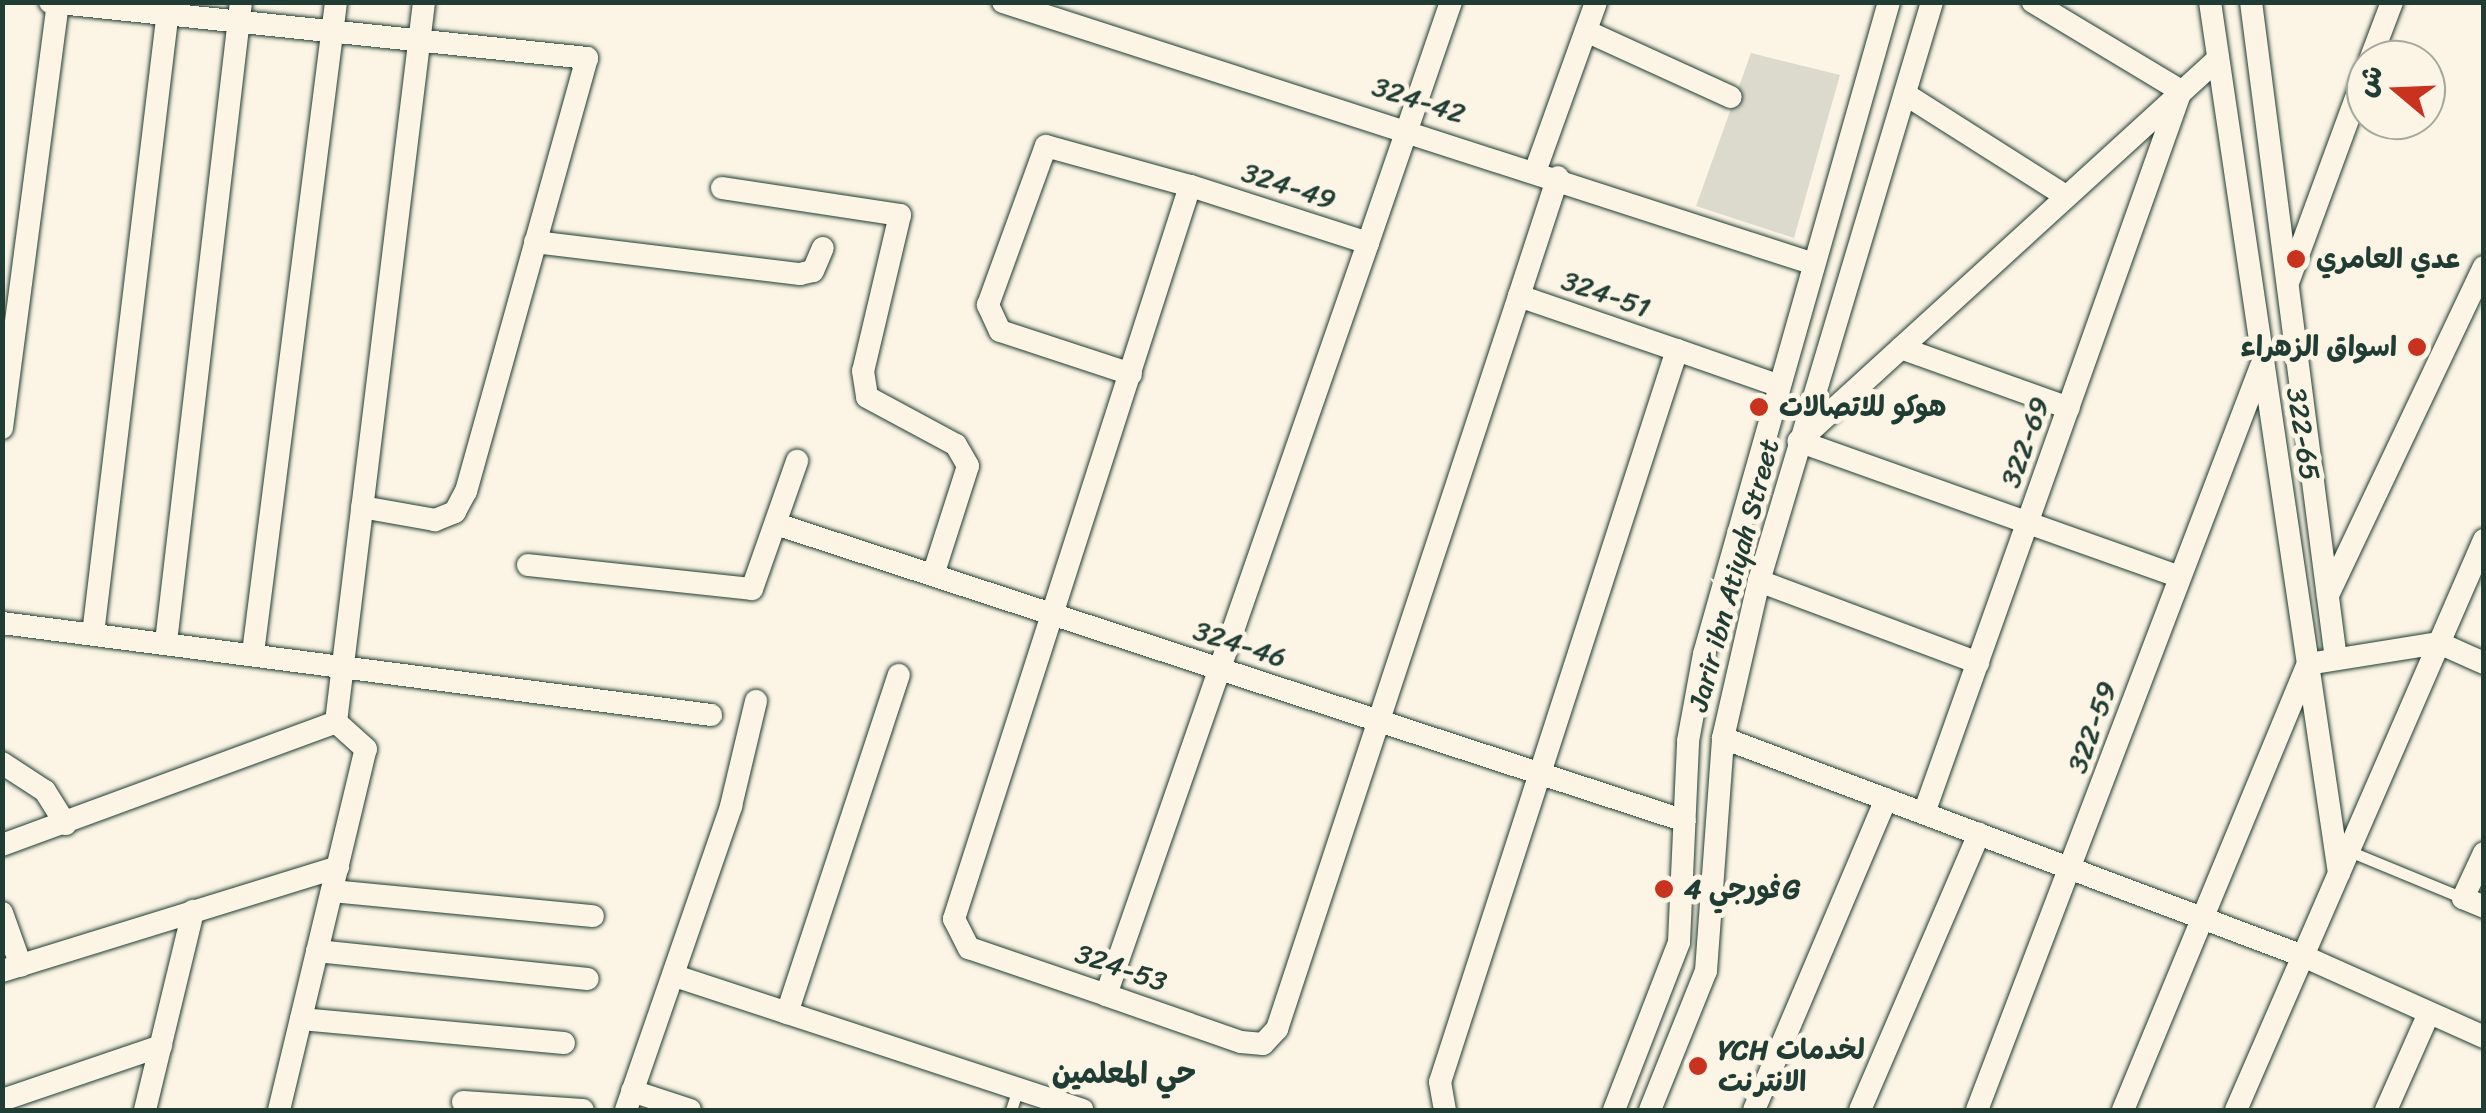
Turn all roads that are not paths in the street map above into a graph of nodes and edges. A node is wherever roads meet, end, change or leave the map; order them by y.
1 (50, 2) edge
2 (336, 2) edge
3 (424, 2) edge
4 (1003, 2) edge
5 (1451, 2) edge
6 (1596, 2) edge
7 (1889, 2) edge
8 (1932, 2) edge
9 (2034, 2) edge
10 (2210, 2) edge
11 (2251, 2) edge
12 (2392, 2) edge
13 (58, 3) edge
14 (168, 9) edge
15 (240, 12) edge
16 (1586, 31) junction
17 (332, 32) junction
18 (2378, 40) edge
19 (419, 41) junction
20 (2218, 59) junction
21 (2181, 91) junction
22 (1905, 94) junction
23 (1730, 97) dead end
24 (2346, 125) edge
25 (1408, 127) junction
26 (1547, 173) junction
27 (1190, 186) junction
28 (722, 188) dead end
29 (2066, 196) junction
30 (535, 242) junction
31 (1368, 243) junction
32 (822, 248) dead end
33 (2284, 254) junction
34 (2247, 260) junction
35 (1814, 264) junction
36 (2484, 267) edge
37 (2288, 283) junction
38 (1519, 296) junction
39 (1901, 348) junction
40 (1676, 350) junction
41 (2262, 364) junction
42 (1131, 374) junction
43 (1776, 385) junction
44 (2069, 408) junction
45 (2305, 420) junction
46 (2271, 425) junction
47 (2, 428) edge
48 (1800, 441) junction
49 (797, 461) dead end
50 (362, 508) junction
51 (1742, 511) junction
52 (1776, 522) junction
53 (2028, 522) junction
54 (776, 524) junction
55 (2484, 540) edge
56 (528, 566) dead end
57 (933, 575) junction
58 (2180, 577) junction
59 (1759, 581) junction
60 (2328, 594) junction
61 (1051, 614) junction
62 (2, 623) edge
63 (93, 634) junction
64 (166, 642) junction
65 (2439, 643) junction
66 (253, 652) junction
67 (2336, 659) junction
68 (343, 663) junction
69 (1978, 663) junction
70 (2484, 663) edge
71 (2308, 664) junction
72 (1219, 669) junction
73 (900, 675) dead end
74 (756, 701) dead end
75 (711, 715) dead end
76 (1379, 721) junction
77 (336, 722) junction
78 (1723, 738) junction
79 (2, 763) edge
80 (1538, 773) junction
81 (1886, 799) junction
82 (1924, 814) junction
83 (1684, 822) junction
84 (66, 824) junction
85 (1979, 834) junction
86 (2, 845) edge
87 (2348, 851) junction
88 (2484, 853) edge
89 (338, 867) junction
90 (2072, 869) junction
91 (2339, 873) junction
92 (332, 891) junction
93 (2474, 902) edge
94 (193, 911) junction
95 (2, 913) edge
96 (592, 916) dead end
97 (2203, 918) junction
98 (317, 951) junction
99 (2303, 956) junction
100 (12, 969) edge
101 (675, 976) junction
102 (588, 978) dead end
103 (1106, 995) junction
104 (787, 1013) junction
105 (2430, 1013) junction
106 (301, 1019) junction
107 (2484, 1037) edge
108 (564, 1042) dead end
109 (1646, 1042) junction
110 (161, 1046) junction
111 (1675, 1055) junction
112 (2, 1100) edge
113 (1015, 1100) edge
114 (629, 1101) edge
115 (463, 1102) dead end
116 (145, 1110) edge
117 (279, 1110) edge
118 (583, 1110) edge
119 (690, 1110) edge
120 (1083, 1110) edge
121 (1445, 1110) edge
122 (1614, 1110) edge
123 (1650, 1110) edge
124 (1754, 1110) edge
125 (1860, 1110) edge
126 (1977, 1110) edge
127 (2123, 1110) edge
128 (2236, 1110) edge
129 (2386, 1110) edge

1 - 13 street
2 - 17 street
3 - 19 street
4 - 25 street, 324-42
5 - 25 street
6 - 16 street
7 - 35 street, Jarir ibn Atiyah Street
8 - 22 street, Jarir ibn Atiyah Street
9 - 21 street
10 - 20 street, 322-65
11 - 33 street, 322-65
12 - 18 street
13 - 14 street
13 - 47 street
14 - 15 street
14 - 63 street
15 - 17 street
15 - 64 street
16 - 23 street
16 - 26 street
17 - 19 street
17 - 66 street
19 - 30 street
19 - 50 street
20 - 21 street
20 - 34 street, 322-65
21 - 29 street
21 - 44 street, 322-69
22 - 29 street
22 - 48 street, Jarir ibn Atiyah Street
24 - 37 street
25 - 26 street, 324-42
25 - 31 street
26 - 35 street, 324-42
26 - 38 street
27 - 31 street, 324-49
27 - 42 street
27 - 42 street, 324-49
28 - 57 street
29 - 39 street
30 - 32 street
30 - 50 street
31 - 72 street
33 - 34 street
33 - 37 street, 322-65
34 - 41 street, 322-65
35 - 43 street, Jarir ibn Atiyah Street
36 - 60 street
37 - 45 street, 322-65
38 - 40 street, 324-51
38 - 76 street, 324-51
39 - 44 street
39 - 48 street
40 - 43 street, 324-51
40 - 80 street
41 - 46 street, 322-65
41 - 58 street, 322-59
42 - 61 street
43 - 51 street, Jarir ibn Atiyah Street
44 - 53 street, 322-69
45 - 46 street
45 - 60 street, 322-65
46 - 71 street, 322-65
48 - 52 street, Jarir ibn Atiyah Street
48 - 53 street
49 - 54 street
50 - 68 street
51 - 52 street
51 - 83 street, Jarir ibn Atiyah Street
52 - 59 street, Jarir ibn Atiyah Street
53 - 58 street
53 - 69 street, 322-69
54 - 56 street
54 - 57 street, 324-46
55 - 65 street
57 - 61 street, 324-46
58 - 90 street, 322-59
59 - 69 street
59 - 78 street, Jarir ibn Atiyah Street
60 - 67 street, 322-65
61 - 72 street, 324-46
61 - 103 street, 324-53
62 - 63 street
63 - 64 street
64 - 66 street
65 - 67 street
65 - 70 street
65 - 87 street
66 - 68 street
67 - 71 street
68 - 75 street
68 - 77 street
69 - 82 street, 322-69
71 - 91 street, 322-65
71 - 97 street
72 - 76 street, 324-46
72 - 103 street
73 - 104 street
74 - 101 street
76 - 80 street, 324-46
76 - 103 street, 324-53
77 - 84 street
77 - 89 street
78 - 81 street
78 - 111 street, Jarir ibn Atiyah Street
79 - 84 street
80 - 83 street, 324-46
80 - 121 street
81 - 82 street
81 - 124 street
82 - 85 street
83 - 109 street, Jarir ibn Atiyah Street
84 - 86 street
85 - 90 street
85 - 125 street
87 - 91 street
87 - 93 lane
88 - 93 street
89 - 92 street
89 - 94 street
90 - 97 street
90 - 126 street, 322-59
91 - 99 street
92 - 96 street
92 - 98 street
94 - 100 street
94 - 110 street
95 - 100 street
97 - 99 street
97 - 127 street
98 - 102 street
98 - 106 street
99 - 105 street
99 - 128 street
101 - 104 street
101 - 114 street
104 - 113 street
105 - 107 street
105 - 129 street
106 - 108 street
106 - 117 street
109 - 111 street
109 - 122 street, Jarir ibn Atiyah Street
110 - 112 street
110 - 116 street
111 - 123 street, Jarir ibn Atiyah Street
113 - 120 street
114 - 119 street
115 - 118 street

